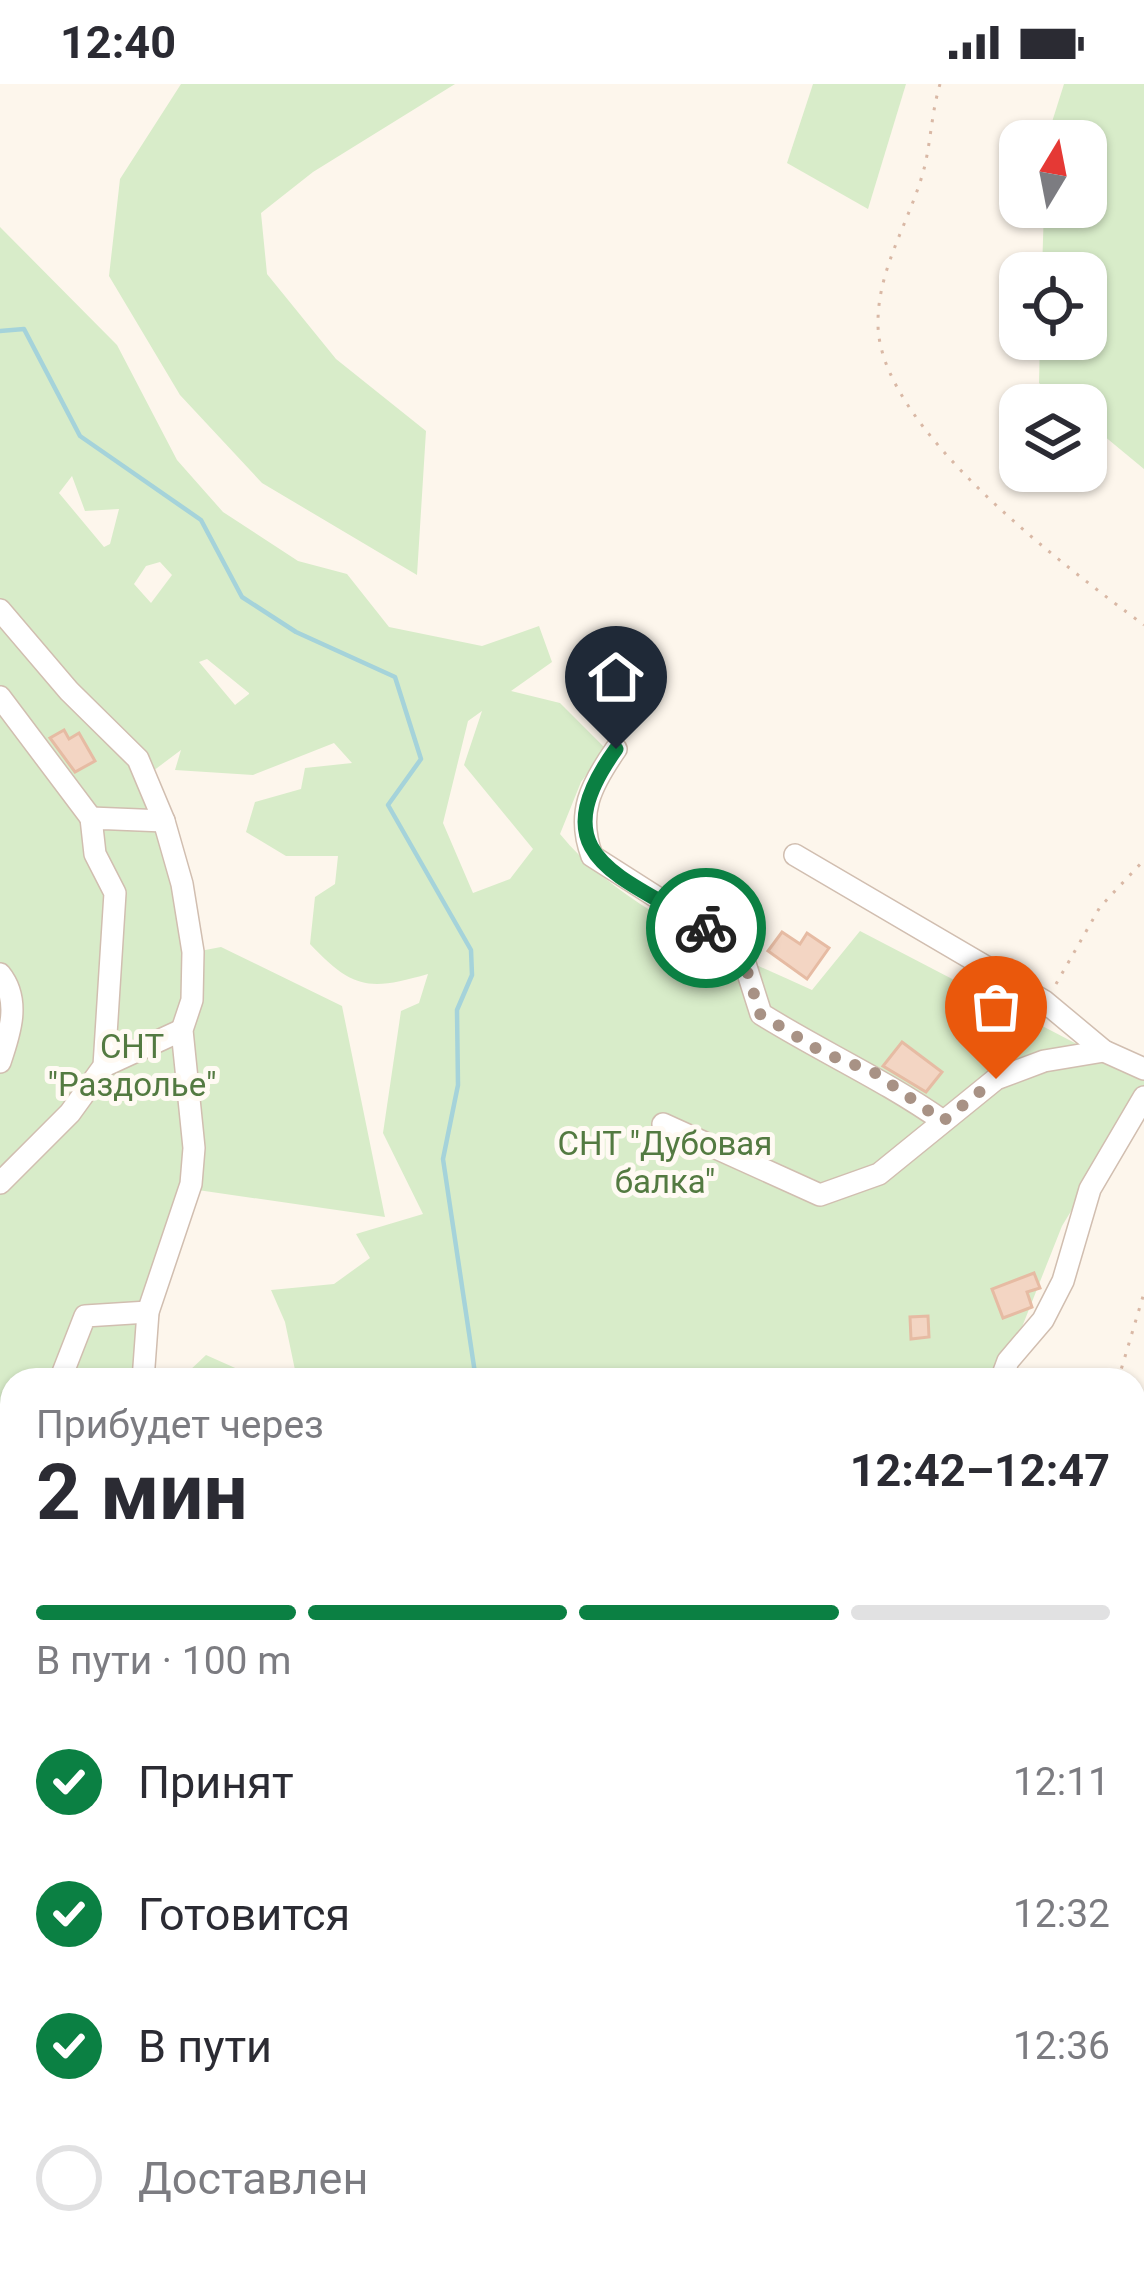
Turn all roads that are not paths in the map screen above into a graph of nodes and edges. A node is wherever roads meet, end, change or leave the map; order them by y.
1 (0, 610) edge
2 (0, 697) edge
3 (616, 749) dead end
4 (91, 818) junction
5 (164, 821) junction
6 (795, 855) dead end
7 (0, 974) edge
8 (182, 1030) junction
9 (1104, 1051) junction
10 (0, 1062) edge
11 (104, 1066) junction
12 (1144, 1069) edge
13 (1144, 1097) edge
14 (943, 1121) junction
15 (662, 1124) dead end
16 (0, 1183) edge
17 (148, 1312) junction
18 (65, 1368) edge
19 (143, 1368) edge
20 (1006, 1368) edge

1 - 5 street
2 - 4 street
3 - 14 street
4 - 5 street
4 - 11 street
5 - 8 street
6 - 9 street
7 - 10 street
8 - 11 street
8 - 17 street
9 - 12 street
9 - 14 street
11 - 16 street
13 - 20 street
14 - 15 street
17 - 18 street
17 - 19 street

